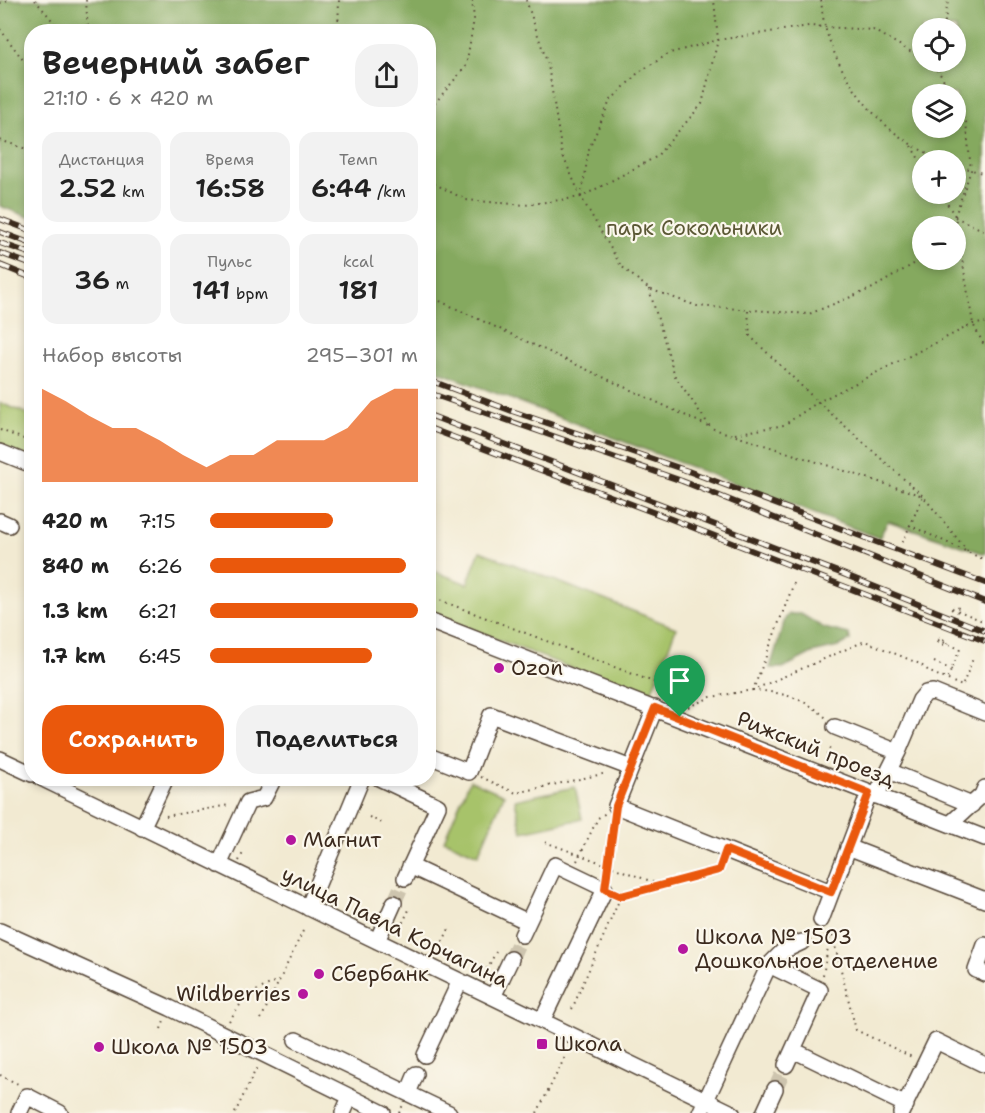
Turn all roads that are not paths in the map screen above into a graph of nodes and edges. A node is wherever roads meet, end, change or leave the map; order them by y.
1 (0, 452) edge
2 (24, 462) edge
3 (436, 624) edge
4 (655, 708) junction
5 (985, 712) edge
6 (835, 727) road end
7 (898, 752) junction
8 (0, 759) edge
9 (436, 759) edge
10 (630, 768) junction
11 (24, 770) edge
12 (889, 771) junction
13 (67, 786) edge
14 (162, 786) edge
15 (269, 786) edge
16 (359, 786) edge
17 (395, 786) edge
18 (985, 788) edge
19 (873, 794) junction
20 (972, 805) junction
21 (950, 824) junction
22 (142, 828) junction
23 (985, 838) edge
24 (848, 847) junction
25 (219, 865) junction
26 (831, 892) junction
27 (985, 900) edge
28 (394, 903) tunnel mouth
29 (309, 908) junction
30 (828, 923) road end
31 (0, 931) edge
32 (376, 941) junction
33 (802, 942) dead end
34 (985, 945) edge
35 (511, 959) tunnel mouth
36 (768, 964) junction
37 (985, 974) edge
38 (460, 981) junction
39 (493, 998) junction
40 (542, 1021) junction
41 (296, 1040) dead end
42 (793, 1050) junction
43 (425, 1055) dead end
44 (786, 1065) tunnel mouth
45 (985, 1065) edge
46 (416, 1074) dead end
47 (775, 1089) tunnel mouth
48 (408, 1093) junction
49 (350, 1097) junction
50 (703, 1107) edge
51 (903, 1109) edge
52 (19, 1113) edge
53 (60, 1113) edge
54 (343, 1113) edge
55 (383, 1113) edge
56 (450, 1113) edge
57 (732, 1113) edge
58 (764, 1113) edge

1 - 2 street
3 - 4 street, Рижский проезд
4 - 10 street
4 - 19 street, Рижский проезд
5 - 7 street
6 - 7 street
7 - 12 street
8 - 11 street
9 - 10 street
10 - 26 street
12 - 19 street
12 - 20 street
13 - 22 street, улица Павла Корчагина
14 - 22 street
15 - 25 street
16 - 29 street
17 - 40 street
18 - 20 street
19 - 21 street, Рижский проезд
19 - 24 street
20 - 21 street
21 - 23 street, Рижский проезд
22 - 25 street, улица Павла Корчагина
24 - 26 street
24 - 27 street
25 - 29 street, улица Павла Корчагина
26 - 30 street
28 - 32 street
29 - 32 street, улица Павла Корчагина
31 - 49 street
32 - 38 street, улица Павла Корчагина
33 - 36 street
34 - 37 street
35 - 39 street
36 - 42 street
36 - 50 street
38 - 39 street, улица Павла Корчагина
38 - 43 street
39 - 40 street, улица Павла Корчагина
40 - 50 street, улица Павла Корчагина
41 - 48 street
42 - 44 street
42 - 51 street
45 - 51 street
46 - 48 street
47 - 58 street
48 - 56 street
49 - 54 street
49 - 55 street
50 - 57 street, улица Павла Корчагина
52 - 53 street

